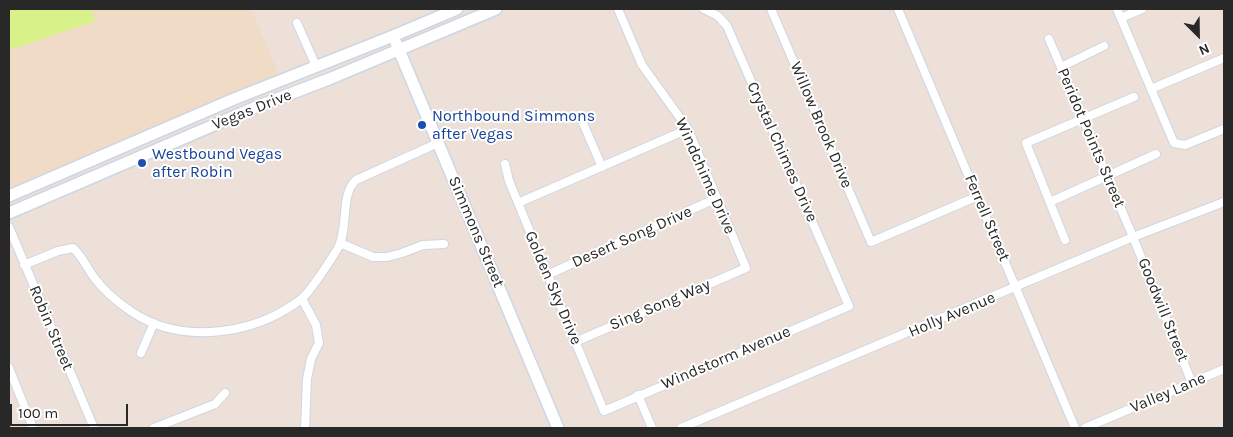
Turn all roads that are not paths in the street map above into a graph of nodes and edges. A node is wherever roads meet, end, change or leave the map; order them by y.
1 (457, 9) edge
2 (496, 9) edge
3 (618, 9) edge
4 (704, 9) edge
5 (771, 9) edge
6 (898, 9) edge
7 (1117, 9) edge
8 (1142, 9) edge
9 (433, 13) edge
10 (1121, 18) junction
11 (297, 23) dead end
12 (393, 36) junction
13 (1049, 39) dead end
14 (1104, 46) dead end
15 (399, 50) junction
16 (1224, 58) edge
17 (316, 66) junction
18 (1061, 67) junction
19 (1151, 89) junction
20 (1134, 97) dead end
21 (1083, 119) junction
22 (583, 123) dead end
23 (172, 126) junction
24 (688, 129) junction
25 (1224, 129) edge
26 (179, 140) junction
27 (438, 143) junction
28 (1156, 154) dead end
29 (505, 164) dead end
30 (602, 166) junction
31 (1107, 176) junction
32 (9, 196) edge
33 (978, 196) junction
34 (717, 198) junction
35 (1050, 202) junction
36 (1224, 202) edge
37 (518, 203) junction
38 (9, 213) edge
39 (9, 227) edge
40 (1133, 237) junction
41 (1065, 240) dead end
42 (340, 244) junction
43 (444, 244) dead end
44 (24, 264) junction
45 (746, 268) joint
46 (547, 275) junction
47 (1016, 288) junction
48 (302, 299) junction
49 (849, 306) joint
50 (154, 323) junction
51 (575, 342) junction
52 (141, 353) dead end
53 (9, 368) edge
54 (1224, 369) edge
55 (1192, 383) junction
56 (225, 393) dead end
57 (638, 395) junction
58 (604, 411) joint
59 (33, 428) edge
60 (94, 428) edge
61 (154, 428) edge
62 (304, 428) edge
63 (558, 428) edge
64 (652, 428) edge
65 (681, 428) edge
66 (1075, 428) edge
67 (1085, 428) edge

1 - 9 main road, Vegas Drive
2 - 15 main road, Vegas Drive
3 - 24 street, Windchime Drive
4 - 49 street, Crystal Chimes Drive
5 - 33 street, Willow Brook Drive
6 - 33 street, Ferrell Street
7 - 10 street
8 - 10 street
9 - 12 main road, Vegas Drive
10 - 19 street
11 - 17 street
12 - 15 main road, Simmons Street
12 - 17 main road, Vegas Drive
13 - 18 street, Peridot Points Street
14 - 18 street
15 - 26 main road, Vegas Drive
15 - 27 main road, Simmons Street
16 - 19 street
17 - 23 main road, Vegas Drive
18 - 21 street, Peridot Points Street
19 - 25 street
20 - 21 street
21 - 31 street, Peridot Points Street
21 - 35 street
22 - 30 street
23 - 26 main road
23 - 32 main road, Vegas Drive
24 - 30 street
24 - 34 street, Windchime Drive
26 - 38 main road, Vegas Drive
27 - 42 street
27 - 63 main road, Simmons Street
28 - 31 street
29 - 37 street, Golden Sky Drive
30 - 37 street
31 - 35 street
31 - 40 street, Peridot Points Street
33 - 47 street, Ferrell Street
34 - 45 street, Windchime Drive
34 - 46 street, Desert Song Drive
35 - 41 street
36 - 40 street, Holly Avenue
37 - 46 street, Golden Sky Drive
39 - 44 street, Robin Street
40 - 47 street, Holly Avenue
40 - 55 street, Goodwill Street
42 - 43 street
42 - 48 street
44 - 50 street
44 - 60 street, Robin Street
45 - 51 street, Sing Song Way
46 - 51 street, Golden Sky Drive
47 - 65 street, Holly Avenue
47 - 66 street, Ferrell Street
48 - 50 street
48 - 62 street
49 - 57 street, Windstorm Avenue
50 - 52 street
51 - 58 street, Golden Sky Drive
53 - 59 street
54 - 55 street, Valley Lane
55 - 67 street, Valley Lane
56 - 61 street
57 - 58 street, Windstorm Avenue
57 - 64 street

